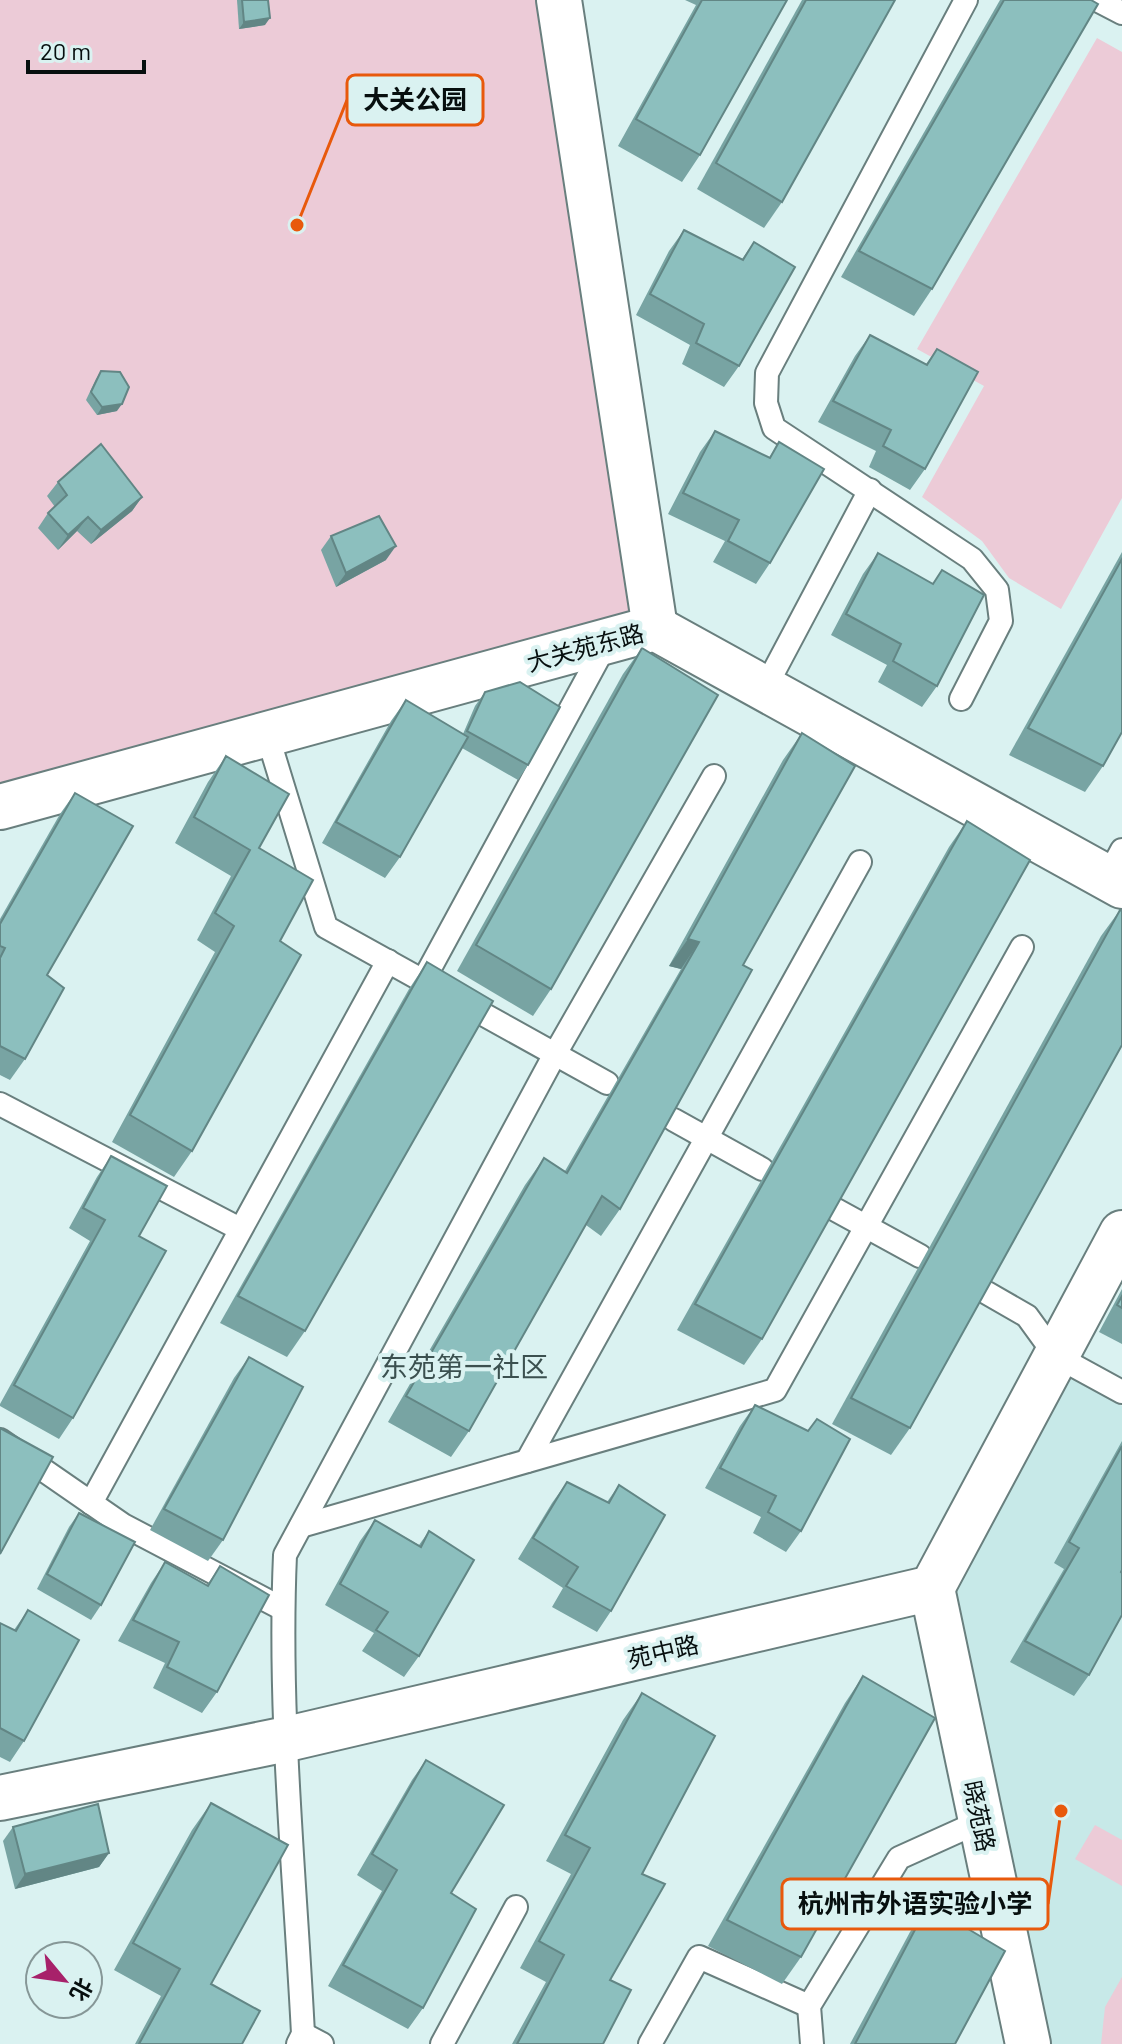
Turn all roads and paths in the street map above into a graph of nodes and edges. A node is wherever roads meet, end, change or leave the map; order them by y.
1 (559, 0) edge
2 (966, 0) edge
3 (1097, 0) edge
4 (1122, 13) edge
5 (870, 490) junction
6 (655, 628) junction
7 (608, 641) junction
8 (765, 688) junction
9 (961, 699) dead end
10 (267, 734) junction
11 (714, 776) dead end
12 (0, 807) edge
13 (860, 862) dead end
14 (1117, 871) edge
15 (1022, 947) dead end
16 (388, 961) junction
17 (423, 981) junction
18 (555, 1054) junction
19 (607, 1083) dead end
20 (0, 1104) edge
21 (674, 1120) edge
22 (705, 1137) junction
23 (762, 1169) dead end
24 (836, 1210) edge
25 (867, 1227) junction
26 (240, 1229) junction
27 (1122, 1233) edge
28 (920, 1256) dead end
29 (987, 1293) edge
30 (1056, 1356) junction
31 (1122, 1392) edge
32 (0, 1440) edge
33 (527, 1461) junction
34 (91, 1503) junction
35 (301, 1526) junction
36 (932, 1588) junction
37 (283, 1609) junction
38 (287, 1739) junction
39 (0, 1798) edge
40 (981, 1821) junction
41 (516, 1907) dead end
42 (809, 2006) junction
43 (308, 2041) edge
44 (442, 2044) edge
45 (650, 2044) edge
46 (812, 2044) edge
47 (1028, 2044) edge

1 - 6 street
2 - 5 lane
3 - 4 lane
5 - 8 lane
5 - 9 lane
6 - 7 street, 大关苑东路
6 - 8 street, 大关苑东路
7 - 10 street, 大关苑东路
7 - 17 lane
8 - 14 street, 大关苑东路
10 - 12 street, 大关苑东路
10 - 16 lane
11 - 18 lane
13 - 22 lane
15 - 25 lane
16 - 17 lane
16 - 26 lane
17 - 18 lane
18 - 19 lane
18 - 35 lane
20 - 26 lane
21 - 22 lane
22 - 23 lane
22 - 33 lane
24 - 25 lane
25 - 28 lane
25 - 33 lane
26 - 34 lane
27 - 30 street
29 - 30 lane
30 - 31 lane
30 - 36 street
32 - 34 lane
33 - 35 lane
34 - 37 lane
35 - 37 lane
36 - 38 street, 苑中路
36 - 40 street, 晓苑路
37 - 38 lane
38 - 39 street, 苑中路
38 - 43 lane
40 - 42 lane
40 - 47 street, 晓苑路
41 - 44 lane
42 - 45 lane
42 - 46 lane

